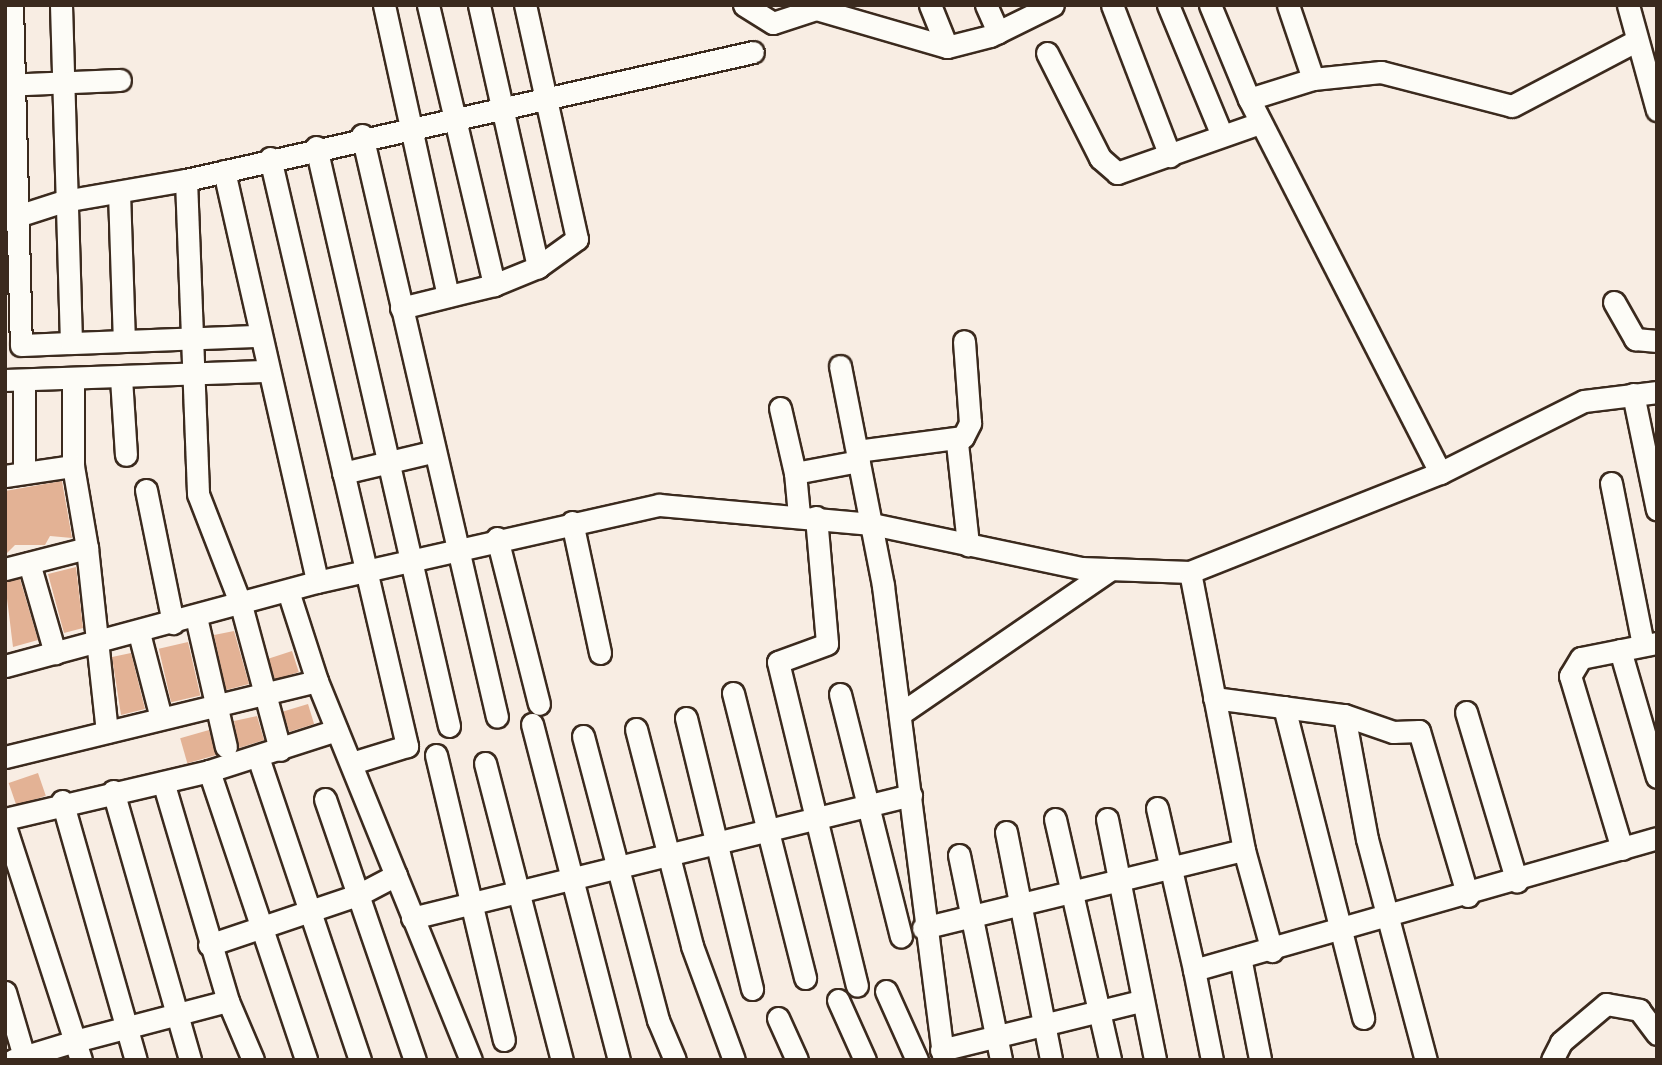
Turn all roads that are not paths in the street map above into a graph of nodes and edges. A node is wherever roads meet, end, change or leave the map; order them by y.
1 (12, 5) edge
2 (61, 5) edge
3 (384, 5) edge
4 (428, 5) edge
5 (479, 5) edge
6 (525, 5) edge
7 (744, 5) edge
8 (930, 5) edge
9 (986, 5) edge
10 (1053, 5) edge
11 (1112, 5) edge
12 (1168, 5) edge
13 (1210, 5) edge
14 (1288, 5) edge
15 (1628, 5) edge
16 (998, 32) junction
17 (1636, 41) junction
18 (947, 47) junction
19 (753, 52) dead end
20 (1047, 53) dead end
21 (1313, 79) junction
22 (120, 80) dead end
23 (61, 83) junction
24 (10, 85) edge
25 (1249, 99) junction
26 (547, 100) junction
27 (504, 107) junction
28 (1657, 110) edge
29 (454, 118) junction
30 (1260, 123) junction
31 (407, 126) junction
32 (1221, 134) junction
33 (362, 135) junction
34 (316, 147) junction
35 (1170, 156) junction
36 (270, 158) junction
37 (225, 171) junction
38 (186, 180) junction
39 (119, 192) junction
40 (64, 201) junction
41 (10, 218) edge
42 (538, 267) junction
43 (494, 285) junction
44 (448, 296) junction
45 (1614, 302) dead end
46 (401, 308) junction
47 (257, 337) junction
48 (191, 339) junction
49 (124, 341) junction
50 (964, 341) dead end
51 (1657, 341) edge
52 (71, 343) junction
53 (13, 345) edge
54 (840, 366) dead end
55 (267, 371) junction
56 (192, 376) junction
57 (121, 378) junction
58 (73, 379) junction
59 (14, 380) edge
60 (1657, 392) edge
61 (1633, 394) junction
62 (780, 408) dead end
63 (957, 443) junction
64 (432, 452) junction
65 (126, 455) dead end
66 (858, 456) junction
67 (390, 463) junction
68 (74, 466) junction
69 (343, 473) junction
70 (795, 473) junction
71 (1440, 473) junction
72 (15, 474) edge
73 (1611, 483) dead end
74 (146, 490) dead end
75 (1657, 510) edge
76 (807, 516) junction
77 (572, 522) junction
78 (872, 524) junction
79 (497, 538) junction
80 (968, 545) junction
81 (87, 548) junction
82 (457, 550) junction
83 (29, 563) junction
84 (412, 563) junction
85 (5, 569) edge
86 (1111, 569) junction
87 (1190, 572) junction
88 (366, 574) junction
89 (317, 582) junction
90 (288, 591) junction
91 (241, 605) junction
92 (196, 617) junction
93 (173, 623) junction
94 (139, 633) junction
95 (99, 642) junction
96 (1650, 644) edge
97 (1620, 650) junction
98 (55, 653) junction
99 (600, 653) dead end
100 (5, 666) edge
101 (317, 681) junction
102 (733, 694) dead end
103 (840, 694) dead end
104 (262, 696) junction
105 (1214, 698) junction
106 (214, 705) junction
107 (1283, 707) junction
108 (1466, 712) dead end
109 (900, 715) junction
110 (1344, 715) junction
111 (497, 717) dead end
112 (161, 718) junction
113 (686, 718) dead end
114 (449, 726) dead end
115 (636, 729) dead end
116 (337, 730) junction
117 (107, 732) junction
118 (583, 736) dead end
119 (226, 747) dead end
120 (279, 750) junction
121 (436, 755) dead end
122 (5, 757) edge
123 (258, 757) junction
124 (352, 763) junction
125 (485, 763) dead end
126 (209, 771) junction
127 (1657, 777) edge
128 (163, 782) junction
129 (113, 791) junction
130 (912, 794) junction
131 (325, 799) dead end
132 (62, 801) junction
133 (865, 804) junction
134 (1157, 808) dead end
135 (814, 815) junction
136 (5, 819) edge
137 (1055, 819) dead end
138 (1107, 819) dead end
139 (5, 825) edge
140 (769, 827) junction
141 (1006, 832) dead end
142 (1657, 838) edge
143 (713, 842) junction
144 (1622, 849) junction
145 (1244, 850) junction
146 (667, 851) junction
147 (959, 855) dead end
148 (617, 863) junction
149 (1172, 871) junction
150 (396, 875) junction
151 (568, 876) junction
152 (1517, 882) junction
153 (1118, 885) junction
154 (517, 888) junction
155 (1069, 894) junction
156 (358, 895) junction
157 (1468, 896) junction
158 (471, 901) junction
159 (1020, 904) junction
160 (312, 909) junction
161 (971, 914) junction
162 (1392, 917) junction
163 (412, 918) junction
164 (261, 926) junction
165 (923, 928) junction
166 (1337, 932) junction
167 (901, 936) dead end
168 (209, 945) junction
169 (1272, 951) junction
170 (1240, 957) junction
171 (1194, 970) junction
172 (804, 978) dead end
173 (857, 985) dead end
174 (752, 989) dead end
175 (886, 991) dead end
176 (5, 992) edge
177 (838, 1000) dead end
178 (228, 1001) junction
179 (1141, 1001) junction
180 (1094, 1009) junction
181 (177, 1017) junction
182 (778, 1018) dead end
183 (1363, 1018) dead end
184 (1040, 1022) junction
185 (127, 1029) junction
186 (1657, 1034) edge
187 (994, 1036) junction
188 (505, 1040) dead end
189 (78, 1051) edge
190 (942, 1055) edge
191 (21, 1059) edge
192 (1260, 1059) edge
193 (136, 1060) edge
194 (190, 1060) edge
195 (253, 1060) edge
196 (306, 1060) edge
197 (360, 1060) edge
198 (415, 1060) edge
199 (471, 1060) edge
200 (562, 1060) edge
201 (619, 1060) edge
202 (675, 1060) edge
203 (734, 1060) edge
204 (797, 1060) edge
205 (866, 1060) edge
206 (916, 1060) edge
207 (1001, 1060) edge
208 (1051, 1060) edge
209 (1110, 1060) edge
210 (1155, 1060) edge
211 (1212, 1060) edge
212 (1426, 1060) edge
213 (1552, 1060) edge

1 - 24 street
2 - 23 street
3 - 31 street
4 - 29 street
5 - 27 street
6 - 26 street
7 - 18 street
8 - 18 street
9 - 16 street
10 - 16 street
11 - 35 street
12 - 32 street
13 - 25 street
14 - 21 street
15 - 17 street
16 - 18 street
17 - 21 street
17 - 28 street
19 - 26 street
20 - 35 street
21 - 25 street
22 - 23 street
23 - 24 street
23 - 40 street
24 - 41 street
25 - 30 street
26 - 27 street
26 - 42 street
27 - 29 street
27 - 42 street
29 - 31 street
29 - 43 street
30 - 32 street
30 - 71 street
31 - 33 street
31 - 44 street
32 - 35 street
33 - 34 street
33 - 46 street
34 - 36 street
34 - 67 street
36 - 37 street
36 - 69 street
37 - 38 street
37 - 47 street
38 - 39 street
38 - 48 street
39 - 40 street
39 - 49 street
40 - 41 street
40 - 52 street
41 - 53 street
42 - 43 street
43 - 44 street
44 - 46 street
45 - 51 street
46 - 64 street
47 - 48 street
47 - 55 street
48 - 49 street
48 - 56 street
49 - 52 street
50 - 63 street
52 - 53 street
54 - 66 street
55 - 56 street
55 - 89 street
56 - 57 street
56 - 91 street
57 - 58 street
57 - 65 street
58 - 59 street
58 - 68 street
59 - 72 street
60 - 61 street
61 - 71 street
61 - 75 street
62 - 70 street
63 - 66 street
63 - 80 street
64 - 67 street
64 - 82 street
66 - 70 street
66 - 78 street
67 - 69 street
67 - 84 street
68 - 72 street
68 - 81 street
69 - 88 street
70 - 76 street
71 - 87 street
73 - 96 street
74 - 93 street
76 - 77 street
76 - 78 street
76 - 135 street
77 - 79 street
77 - 99 street
78 - 80 street
78 - 109 street
79 - 82 street
79 - 151 street
80 - 86 street
81 - 83 street
81 - 95 street
82 - 84 street
82 - 111 street
83 - 85 street
83 - 98 street
84 - 88 street
84 - 114 street
86 - 87 street
86 - 109 street
87 - 105 street
88 - 89 street
88 - 124 street
89 - 90 street
90 - 91 street
90 - 101 street
91 - 92 street
91 - 104 street
92 - 93 street
92 - 106 street
93 - 94 street
94 - 95 street
94 - 112 street
95 - 98 street
95 - 117 street
96 - 97 street
97 - 127 street
97 - 144 street
98 - 100 street
101 - 104 street
101 - 116 street
102 - 140 street
103 - 133 street
104 - 106 street
104 - 120 street
105 - 107 street
105 - 145 street
106 - 112 street
106 - 119 street
107 - 110 street
107 - 166 street
108 - 152 street
109 - 130 street
110 - 157 street
110 - 162 street
112 - 117 street
113 - 143 street
115 - 146 street
116 - 120 street
116 - 124 street
117 - 122 street
118 - 148 street
120 - 123 street
121 - 158 street
123 - 126 street
123 - 160 street
124 - 150 street
125 - 154 street
126 - 128 street
126 - 164 street
128 - 129 street
128 - 168 street
129 - 132 street
129 - 181 street
130 - 133 street
130 - 165 street
131 - 156 street
132 - 136 street
132 - 185 street
133 - 135 street
133 - 167 street
134 - 149 street
135 - 140 street
135 - 173 street
137 - 155 street
138 - 153 street
139 - 189 street
140 - 143 street
140 - 172 street
141 - 159 street
142 - 144 street
143 - 146 street
143 - 174 street
144 - 152 street
145 - 149 street
145 - 169 street
146 - 148 street
146 - 203 street
147 - 161 street
148 - 151 street
148 - 202 street
149 - 153 street
149 - 171 street
150 - 156 street
150 - 163 street
151 - 154 street
151 - 201 street
152 - 157 street
153 - 155 street
153 - 179 street
154 - 158 street
154 - 200 street
155 - 159 street
155 - 180 street
156 - 160 street
156 - 198 street
157 - 162 street
158 - 163 street
158 - 188 street
159 - 161 street
159 - 184 street
160 - 164 street
160 - 197 street
161 - 165 street
161 - 187 street
162 - 166 street
162 - 212 street
163 - 199 street
164 - 168 street
164 - 196 street
165 - 190 street
166 - 169 street
166 - 183 street
168 - 178 street
169 - 170 street
170 - 171 street
170 - 192 street
171 - 211 street
175 - 206 street
176 - 191 street
177 - 205 street
178 - 181 street
178 - 195 street
179 - 180 street
179 - 210 street
180 - 184 street
180 - 209 street
181 - 185 street
181 - 194 street
182 - 204 street
184 - 187 street
184 - 208 street
185 - 189 street
185 - 193 street
186 - 213 street
187 - 190 street
187 - 207 street
189 - 191 street

